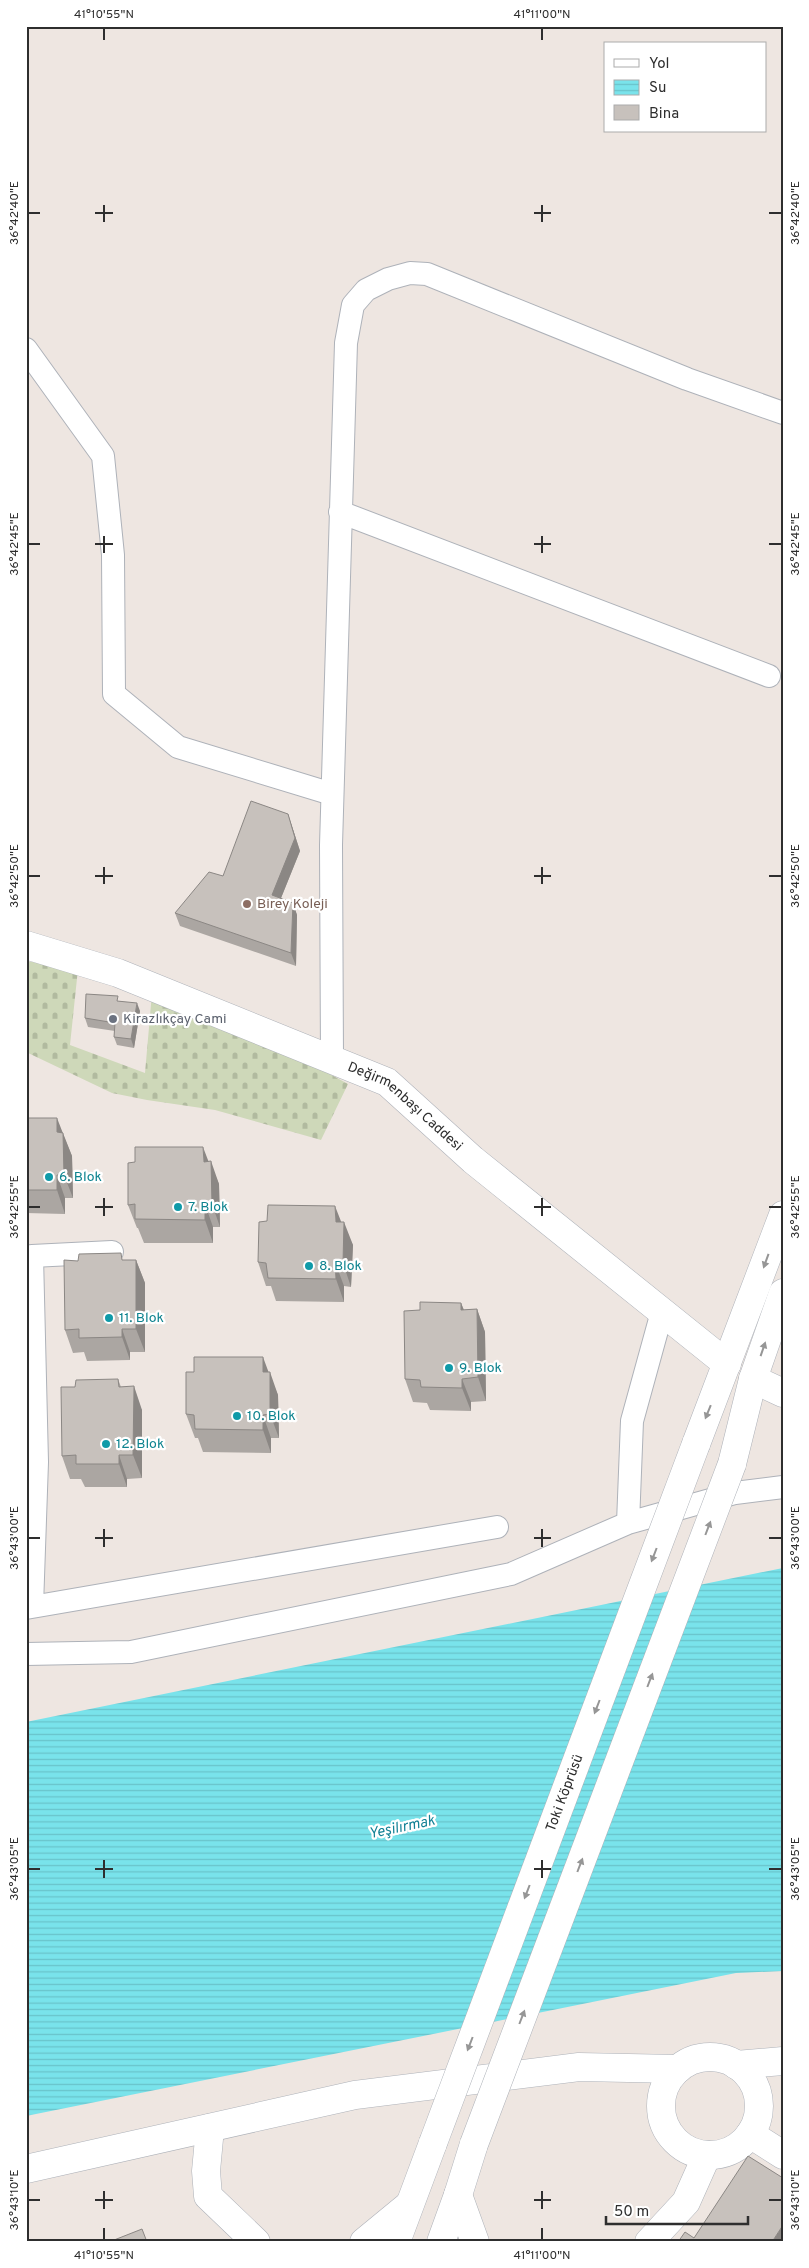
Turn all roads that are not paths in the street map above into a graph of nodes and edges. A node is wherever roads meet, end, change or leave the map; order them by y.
1 (26, 350) edge
2 (783, 413) edge
3 (340, 512) junction
4 (769, 676) dead end
5 (332, 794) junction
6 (26, 945) edge
7 (332, 1060) junction
8 (783, 1215) edge
9 (112, 1252) edge
10 (783, 1292) edge
11 (662, 1312) junction
12 (727, 1364) junction
13 (753, 1379) junction
14 (783, 1393) edge
15 (783, 1487) edge
16 (628, 1523) junction
17 (497, 1527) dead end
18 (29, 1607) edge
19 (26, 1654) edge
20 (783, 2060) edge
21 (736, 2065) junction
22 (678, 2069) junction
23 (210, 2128) junction
24 (750, 2134) junction
25 (707, 2155) junction
26 (783, 2155) edge
27 (26, 2169) edge
28 (458, 2195) junction
29 (410, 2204) junction
30 (256, 2242) edge
31 (364, 2242) edge
32 (396, 2242) edge
33 (441, 2242) edge
34 (475, 2242) edge
35 (650, 2242) edge

1 - 5 street
2 - 3 street
3 - 4 street
3 - 5 street
5 - 7 street
6 - 7 main road, Değirmenbaşı Caddesi
7 - 11 main road, Değirmenbaşı Caddesi
8 -> 12 main road, Toki Köprüsü
9 - 18 street
13 -> 10 main road
11 - 12 main road, Değirmenbaşı Caddesi
11 - 16 street
12 -> 29 main road, Toki Köprüsü, bridge
13 - 14 main road
28 -> 13 main road, bridge
15 - 16 street
16 - 19 street
17 - 18 street
20 - 21 main road
21 - 22 main road
21 - 24 main road
22 - 23 main road
22 - 25 main road
23 - 27 main road
23 - 30 main road
24 - 25 main road
24 - 26 main road
25 - 35 main road
28 - 33 main road
28 - 34 main road
29 - 31 main road
29 - 32 main road, Toki Köprüsü

